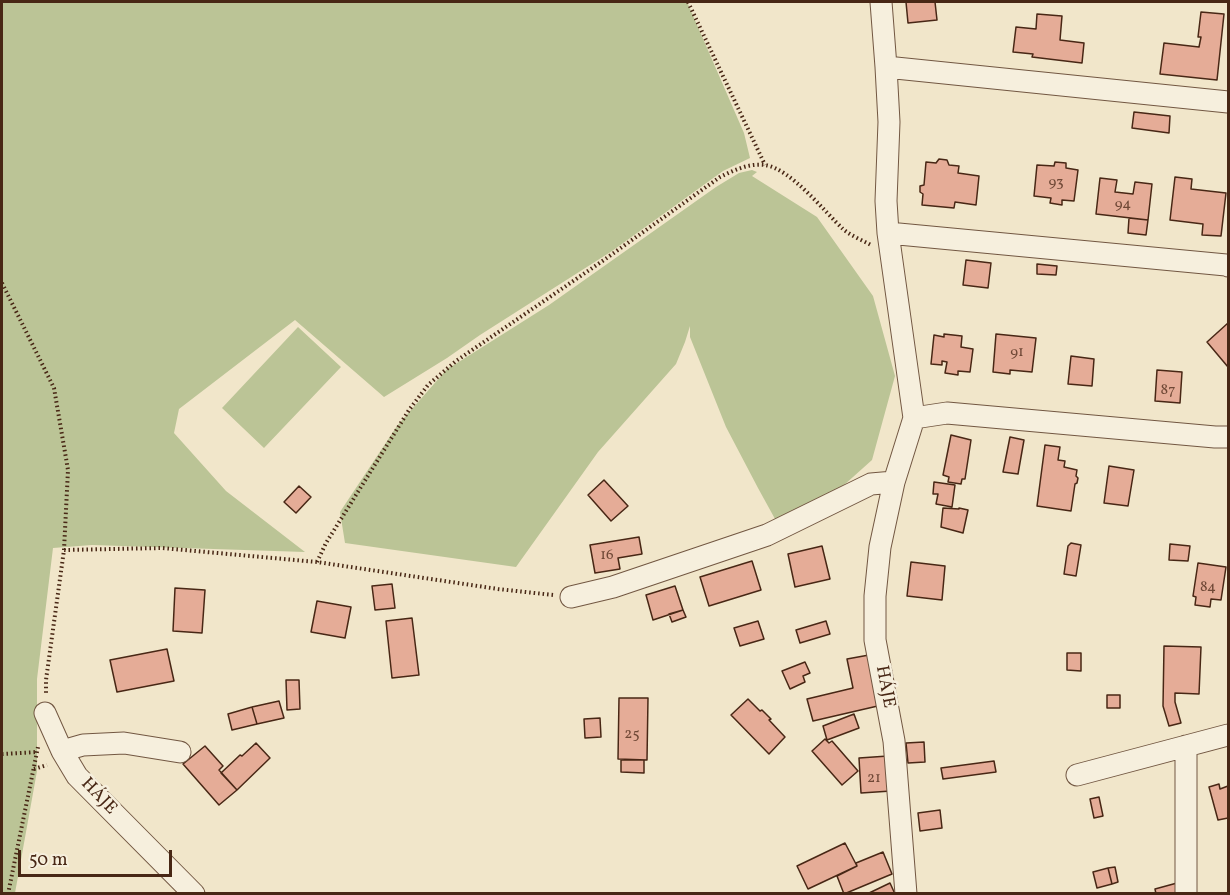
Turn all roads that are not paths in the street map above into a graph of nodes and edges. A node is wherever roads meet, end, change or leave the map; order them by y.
1 (881, 2) edge
2 (886, 67) junction
3 (1228, 102) edge
4 (888, 233) junction
5 (1228, 266) edge
6 (914, 418) junction
7 (1228, 419) edge
8 (1222, 437) edge
9 (894, 482) junction
10 (571, 597) road end
11 (45, 713) road end
12 (1228, 735) edge
13 (1186, 746) junction
14 (62, 751) junction
15 (180, 752) dead end
16 (1077, 775) dead end
17 (194, 894) edge
18 (906, 894) edge
19 (1186, 894) edge

1 - 2 street
2 - 3 street
2 - 4 street
4 - 5 street
4 - 6 street
6 - 8 street
6 - 9 street, HÁJE
7 - 8 street
9 - 10 street
9 - 18 street, HÁJE
11 - 14 street, HÁJE
12 - 13 street
13 - 16 street
13 - 19 street
14 - 15 street
14 - 17 street, HÁJE

